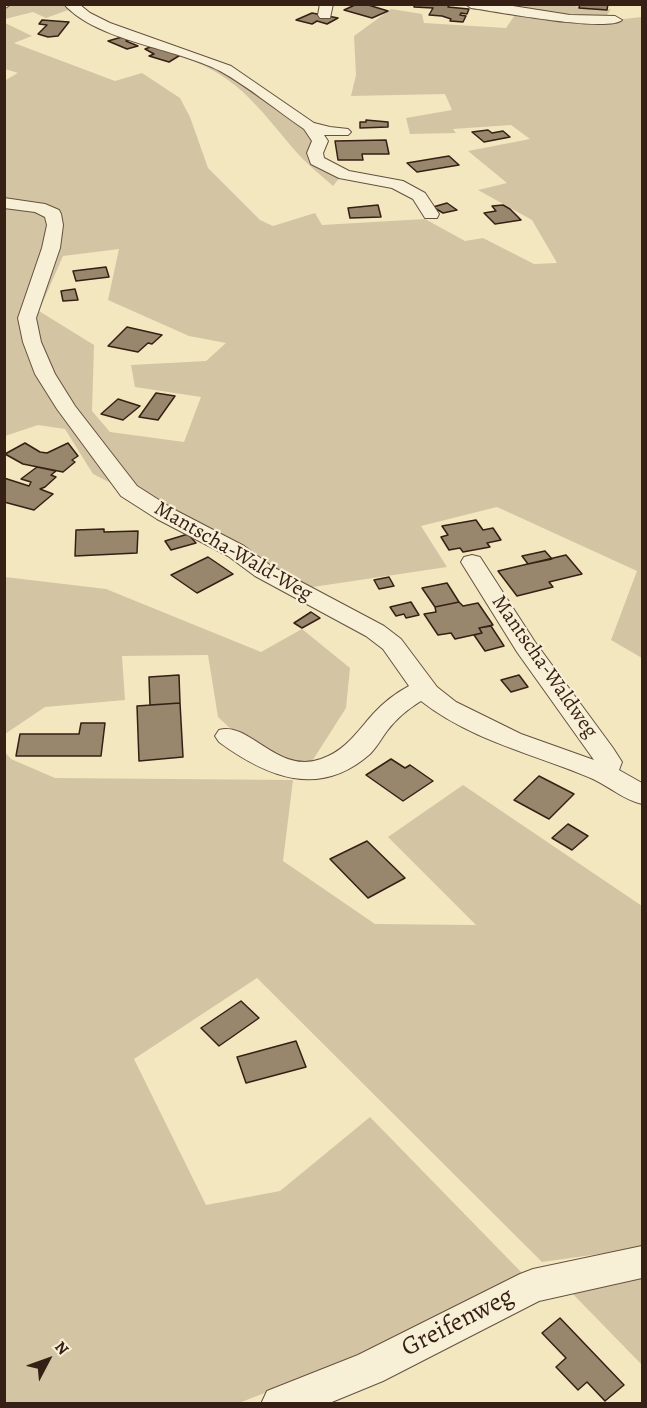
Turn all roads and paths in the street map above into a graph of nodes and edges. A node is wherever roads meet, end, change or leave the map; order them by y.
1 (70, 4) edge
2 (471, 4) edge
3 (615, 20) dead end
4 (309, 126) junction
5 (343, 132) dead end
6 (4, 202) edge
7 (431, 214) dead end
8 (472, 562) dead end
9 (425, 688) junction
10 (228, 736) dead end
11 (604, 773) junction
12 (642, 795) edge
13 (642, 1262) edge
14 (280, 1404) edge

1 - 4 street
2 - 3 street
4 - 5 street
4 - 7 street
6 - 9 street, Mantscha-Wald-Weg
8 - 11 street, Mantscha-Waldweg
9 - 10 street
9 - 11 street, Mantscha-Wald-Weg
11 - 12 street, Mantscha-Wald-Weg
13 - 14 street, Greifenweg

